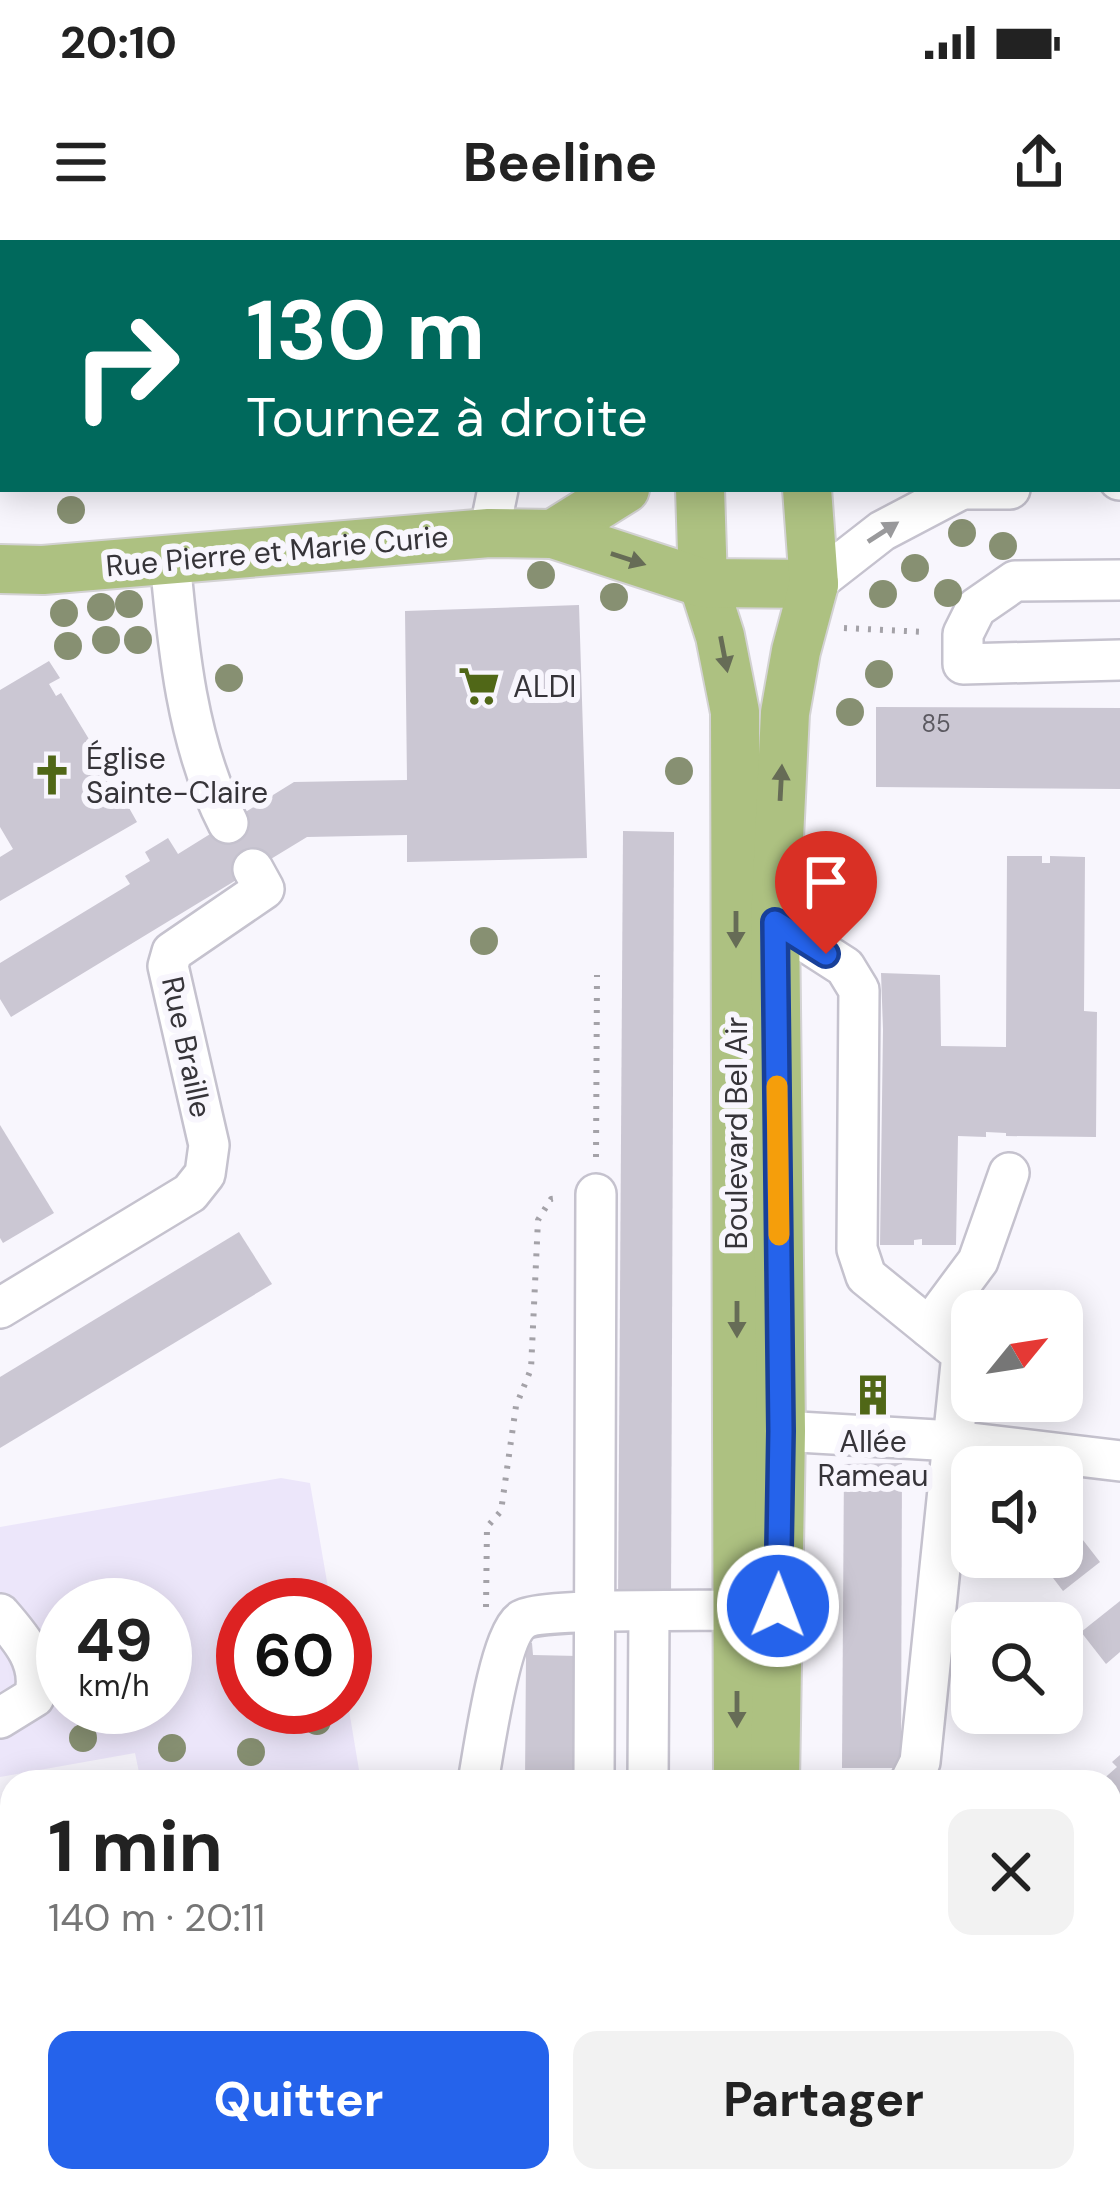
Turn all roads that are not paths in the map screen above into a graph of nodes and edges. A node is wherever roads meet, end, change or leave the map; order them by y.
1 (620, 492) edge
2 (700, 492) edge
3 (807, 492) edge
4 (951, 492) edge
5 (494, 511) edge
6 (553, 534) junction
7 (170, 560) junction
8 (0, 569) edge
9 (1120, 580) edge
10 (703, 583) junction
11 (821, 606) junction
12 (1120, 660) edge
13 (229, 823) dead end
14 (253, 869) dead end
15 (775, 922) junction
16 (1009, 1173) dead end
17 (596, 1195) road end
18 (0, 1308) edge
19 (929, 1328) junction
20 (781, 1431) junction
21 (954, 1441) junction
22 (1120, 1461) edge
23 (737, 1610) junction
24 (595, 1612) junction
25 (649, 1612) junction
26 (0, 1614) edge
27 (0, 1718) edge
28 (480, 1770) edge
29 (594, 1770) edge
30 (647, 1770) edge
31 (738, 1770) edge
32 (775, 1770) edge
33 (916, 1770) edge

1 - 6 main road
2 - 10 main road, Boulevard Bel Air
3 - 11 main road, Boulevard Bel Air
11 -> 4 street
5 - 6 main road, Rue Pierre et Marie Curie
5 - 7 main road, Rue Pierre et Marie Curie
6 -> 10 main road, Rue Pierre et Marie Curie
7 - 8 main road, Rue Pierre et Marie Curie
7 - 13 street
9 - 12 street
10 - 11 main road, Rue Pierre et Marie Curie
10 -> 23 main road, Boulevard Bel Air
15 -> 11 main road, Boulevard Bel Air
14 - 18 street, Rue Braille
15 - 19 street
15 - 20 main road, Boulevard Bel Air
16 - 19 street
17 - 24 street
19 - 21 street
20 - 21 street
20 - 32 main road, Boulevard Bel Air
21 - 22 street
21 - 33 street
23 - 25 street
23 -> 31 main road, Boulevard Bel Air
24 - 25 street
24 - 28 street
24 - 29 street
25 - 30 street
26 - 27 street

